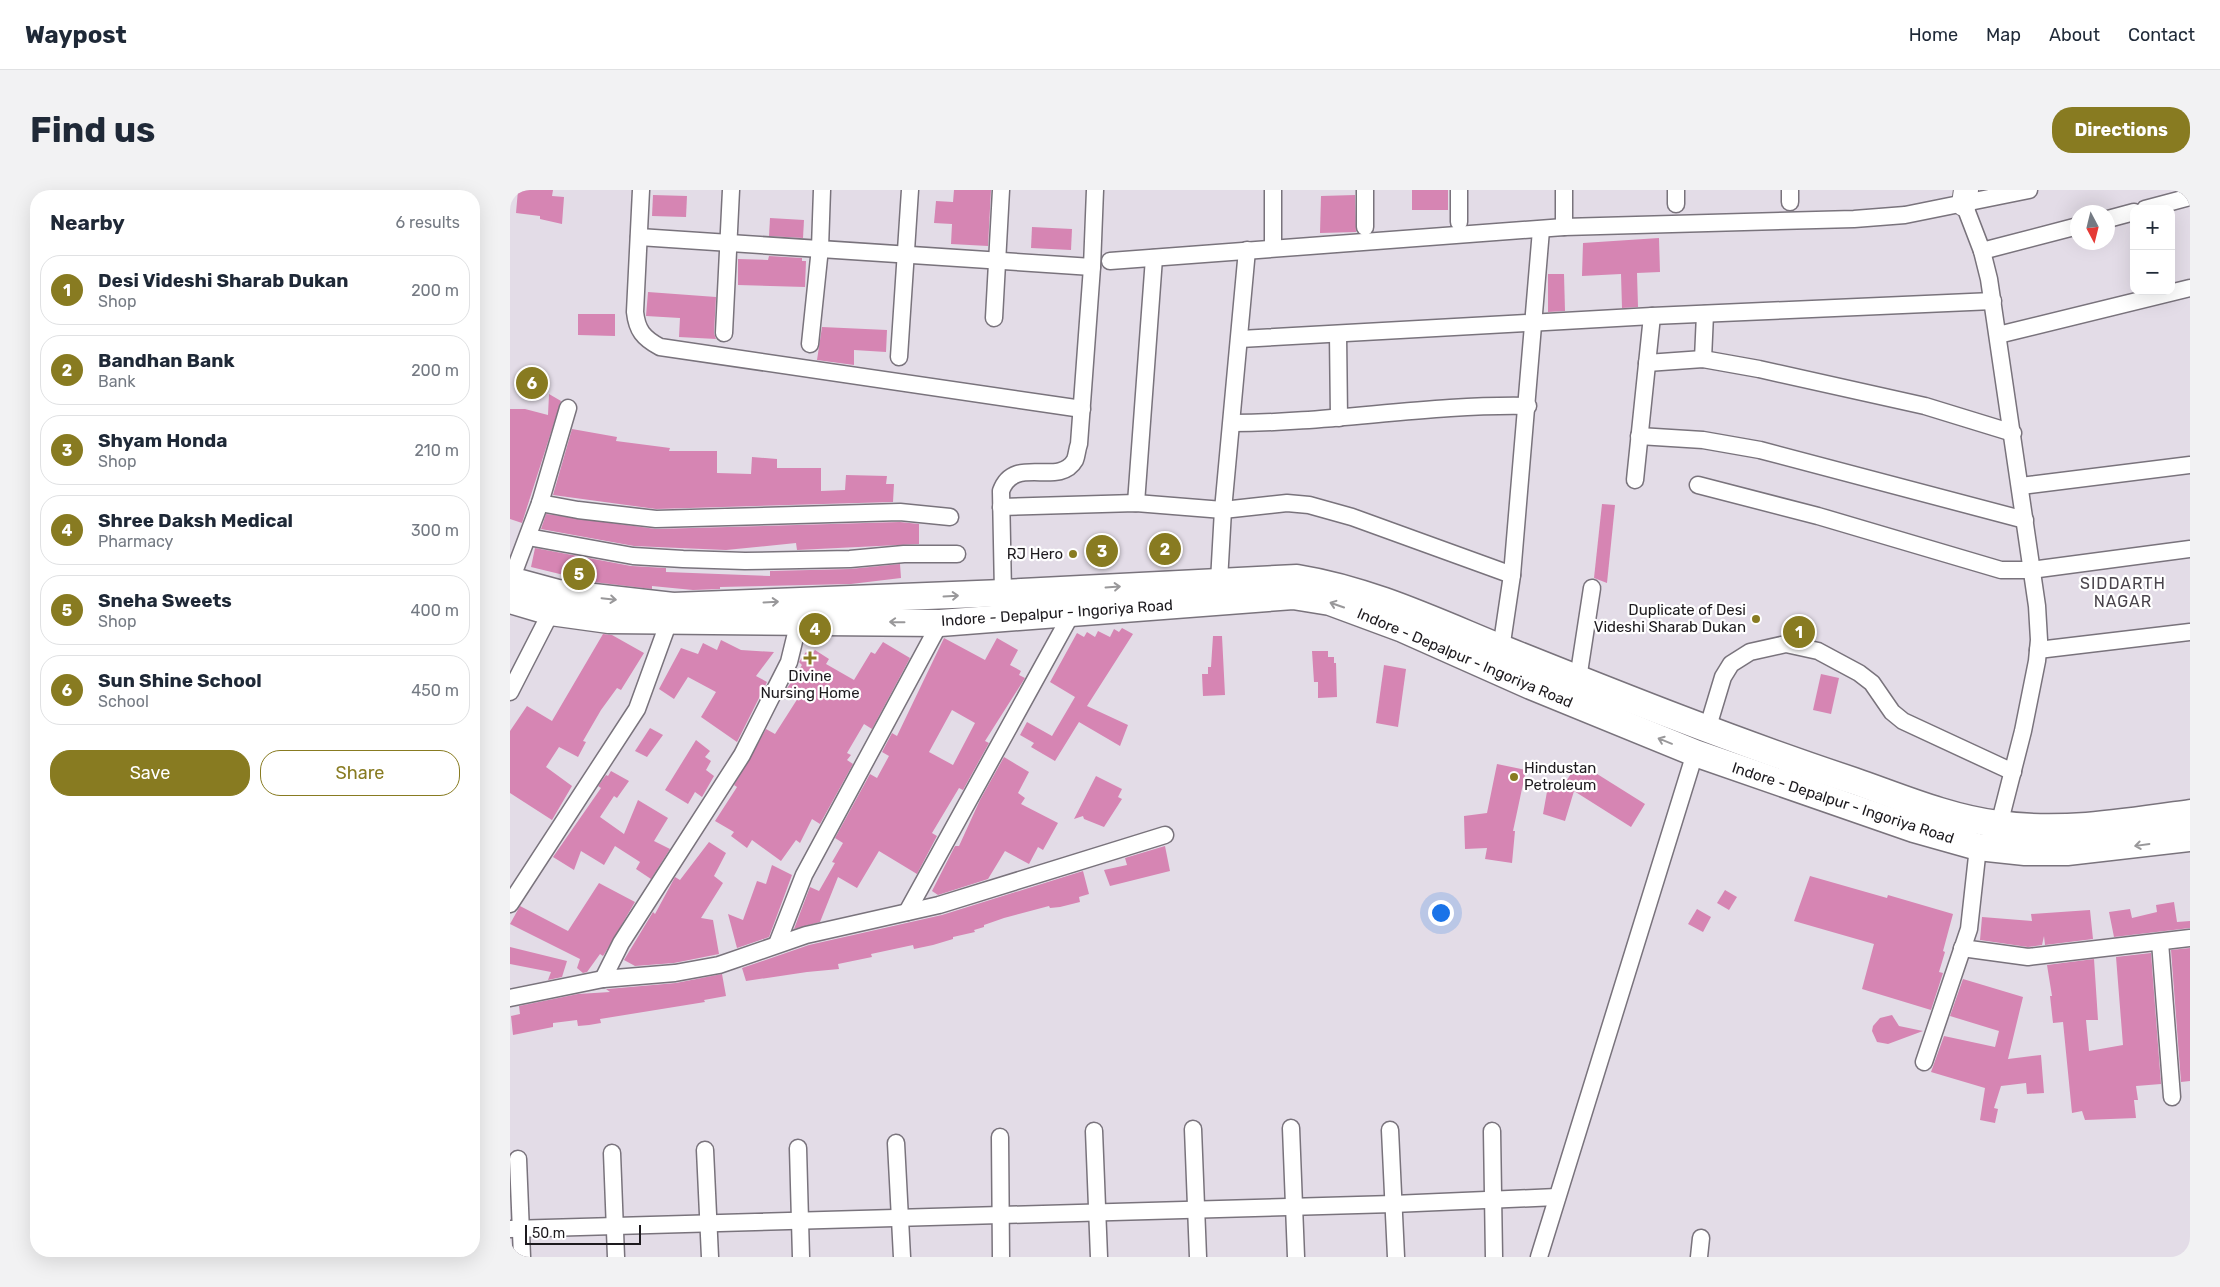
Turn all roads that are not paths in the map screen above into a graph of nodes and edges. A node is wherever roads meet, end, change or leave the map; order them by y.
1 (641, 190) edge
2 (732, 190) edge
3 (822, 190) edge
4 (910, 190) edge
5 (1001, 190) edge
6 (1095, 190) edge
7 (1273, 190) edge
8 (1365, 190) edge
9 (1459, 190) edge
10 (1564, 190) edge
11 (2029, 190) edge
12 (1965, 197) edge
13 (2190, 197) edge
14 (2161, 205) edge
15 (2130, 213) edge
16 (2115, 217) edge
17 (1459, 222) dead end
18 (1366, 227) dead end
19 (1564, 227) junction
20 (2070, 228) edge
21 (1540, 230) junction
22 (639, 237) junction
23 (728, 242) junction
24 (820, 248) junction
25 (1273, 248) junction
26 (1247, 250) junction
27 (1982, 251) junction
28 (906, 254) junction
29 (1154, 258) junction
30 (998, 260) junction
31 (1110, 261) dead end
32 (1092, 267) junction
33 (2190, 288) edge
34 (1993, 301) junction
35 (1705, 314) junction
36 (1652, 316) junction
37 (994, 318) dead end
38 (1533, 324) junction
39 (724, 333) dead end
40 (1338, 334) junction
41 (1998, 335) junction
42 (1240, 339) junction
43 (810, 344) dead end
44 (899, 357) dead end
45 (1703, 359) junction
46 (1647, 363) junction
47 (1528, 406) junction
48 (568, 408) dead end
49 (1082, 409) junction
50 (1339, 418) junction
51 (1232, 423) junction
52 (2013, 433) junction
53 (1639, 436) junction
54 (2190, 465) edge
55 (1634, 480) dead end
56 (1698, 485) dead end
57 (2021, 486) junction
58 (540, 502) junction
59 (1136, 503) junction
60 (1001, 506) junction
61 (1222, 510) junction
62 (950, 517) dead end
63 (2025, 520) junction
64 (528, 537) junction
65 (2190, 549) edge
66 (957, 554) dead end
67 (2031, 570) junction
68 (1512, 575) junction
69 (1219, 581) junction
70 (510, 587) edge
71 (1592, 588) dead end
72 (1003, 593) junction
73 (551, 612) junction
74 (1072, 613) junction
75 (799, 621) junction
76 (669, 622) junction
77 (940, 623) junction
78 (2190, 632) edge
79 (2038, 650) junction
80 (1499, 660) junction
81 (1578, 679) junction
82 (510, 692) edge
83 (1707, 730) junction
84 (1695, 753) junction
85 (2013, 772) junction
86 (2190, 813) edge
87 (1999, 825) junction
88 (1165, 835) dead end
89 (2190, 838) edge
90 (1978, 847) junction
91 (510, 904) edge
92 (907, 912) junction
93 (2190, 938) edge
94 (2160, 942) junction
95 (777, 944) junction
96 (1962, 948) junction
97 (603, 979) junction
98 (510, 998) edge
99 (1924, 1062) dead end
100 (2172, 1097) dead end
101 (1291, 1128) dead end
102 (1193, 1130) dead end
103 (1390, 1130) dead end
104 (1094, 1131) dead end
105 (1492, 1131) dead end
106 (1000, 1137) dead end
107 (896, 1143) dead end
108 (798, 1148) dead end
109 (705, 1150) dead end
110 (612, 1153) dead end
111 (518, 1159) dead end
112 (1557, 1197) junction
113 (1492, 1199) junction
114 (1393, 1204) junction
115 (1293, 1207) junction
116 (1196, 1209) junction
117 (1096, 1212) junction
118 (1000, 1215) junction
119 (900, 1218) junction
120 (800, 1221) junction
121 (708, 1224) junction
122 (615, 1227) junction
123 (516, 1229) edge
124 (1701, 1238) dead end
125 (522, 1257) edge
126 (616, 1257) edge
127 (710, 1257) edge
128 (801, 1257) edge
129 (902, 1257) edge
130 (1001, 1257) edge
131 (1099, 1257) edge
132 (1198, 1257) edge
133 (1296, 1257) edge
134 (1396, 1257) edge
135 (1494, 1257) edge
136 (1539, 1257) edge
137 (1699, 1257) edge

1 - 22 street
2 - 23 street
3 - 24 street
4 - 28 street
5 - 30 street
6 - 32 street
7 - 25 street
8 - 18 street
9 - 17 street
10 - 19 street
11 - 12 street
12 - 19 street
12 - 27 street
13 - 14 street
15 - 16 street
19 - 21 street
20 - 27 street
21 - 25 street
21 - 38 street
22 - 23 street
22 - 49 street
23 - 24 street
23 - 39 street
24 - 28 street
24 - 43 street
25 - 26 street
26 - 29 street
26 - 42 street
27 - 34 street
28 - 30 street
28 - 44 street
29 - 31 street
29 - 59 street
30 - 32 street
30 - 37 street
32 - 49 street
33 - 41 street
34 - 35 street
34 - 41 street
35 - 36 street
35 - 45 street
36 - 38 street
36 - 46 street
38 - 40 street
38 - 47 street
40 - 42 street
40 - 50 street
41 - 52 street
42 - 51 street
45 - 46 street
45 - 52 street
46 - 53 street
47 - 50 street
47 - 68 street
48 - 58 street
49 - 60 street
50 - 51 street
51 - 61 street
52 - 57 street
53 - 55 street
53 - 63 street
54 - 57 street
56 - 67 street
57 - 63 street
58 - 62 street
58 - 64 street
59 - 60 street
59 - 61 street
60 - 72 street
61 - 68 street
61 - 69 street
63 - 67 street
64 - 66 street
64 - 70 street
65 - 67 street
67 - 79 street
68 - 80 street
72 -> 69 main road, Indore - Depalpur - Ingoriya Road
69 - 80 main road, Indore - Depalpur - Ingoriya Road
70 -> 72 main road, Indore - Depalpur - Ingoriya Road
70 - 73 main road, Indore - Depalpur - Ingoriya Road
71 - 81 street
73 - 76 main road, Indore - Depalpur - Ingoriya Road
73 - 82 street
74 - 77 main road, Indore - Depalpur - Ingoriya Road
80 -> 74 main road, Indore - Depalpur - Ingoriya Road
74 - 92 street
75 - 76 main road, Indore - Depalpur - Ingoriya Road
77 -> 75 main road, Indore - Depalpur - Ingoriya Road
75 - 97 street
76 - 91 street
77 - 95 street
78 - 79 street
79 - 85 street
80 - 81 main road, Indore - Depalpur - Ingoriya Road
84 -> 80 main road, Indore - Depalpur - Ingoriya Road
81 - 83 main road, Indore - Depalpur - Ingoriya Road
83 - 85 street
83 - 87 main road, Indore - Depalpur - Ingoriya Road
84 - 90 main road, Indore - Depalpur - Ingoriya Road
84 - 112 street
85 - 87 street
86 - 87 main road, Indore - Depalpur - Ingoriya Road
88 - 92 street
89 -> 90 main road, Indore - Depalpur - Ingoriya Road
90 - 96 street
92 - 95 street
93 - 94 street
94 - 96 street
94 - 100 street
95 - 97 street
96 - 99 street
97 - 98 street
101 - 115 street
102 - 116 street
103 - 114 street
104 - 117 street
105 - 113 street
106 - 118 street
107 - 119 street
108 - 120 street
109 - 121 street
110 - 122 street
111 - 123 street
112 - 113 street
112 - 136 street
113 - 114 street
113 - 135 street
114 - 115 street
114 - 134 street
115 - 116 street
115 - 133 street
116 - 117 street
116 - 132 street
117 - 118 street
117 - 131 street
118 - 119 street
118 - 130 street
119 - 120 street
119 - 129 street
120 - 121 street
120 - 128 street
121 - 122 street
121 - 127 street
122 - 123 street
122 - 126 street
123 - 125 street
124 - 137 street

